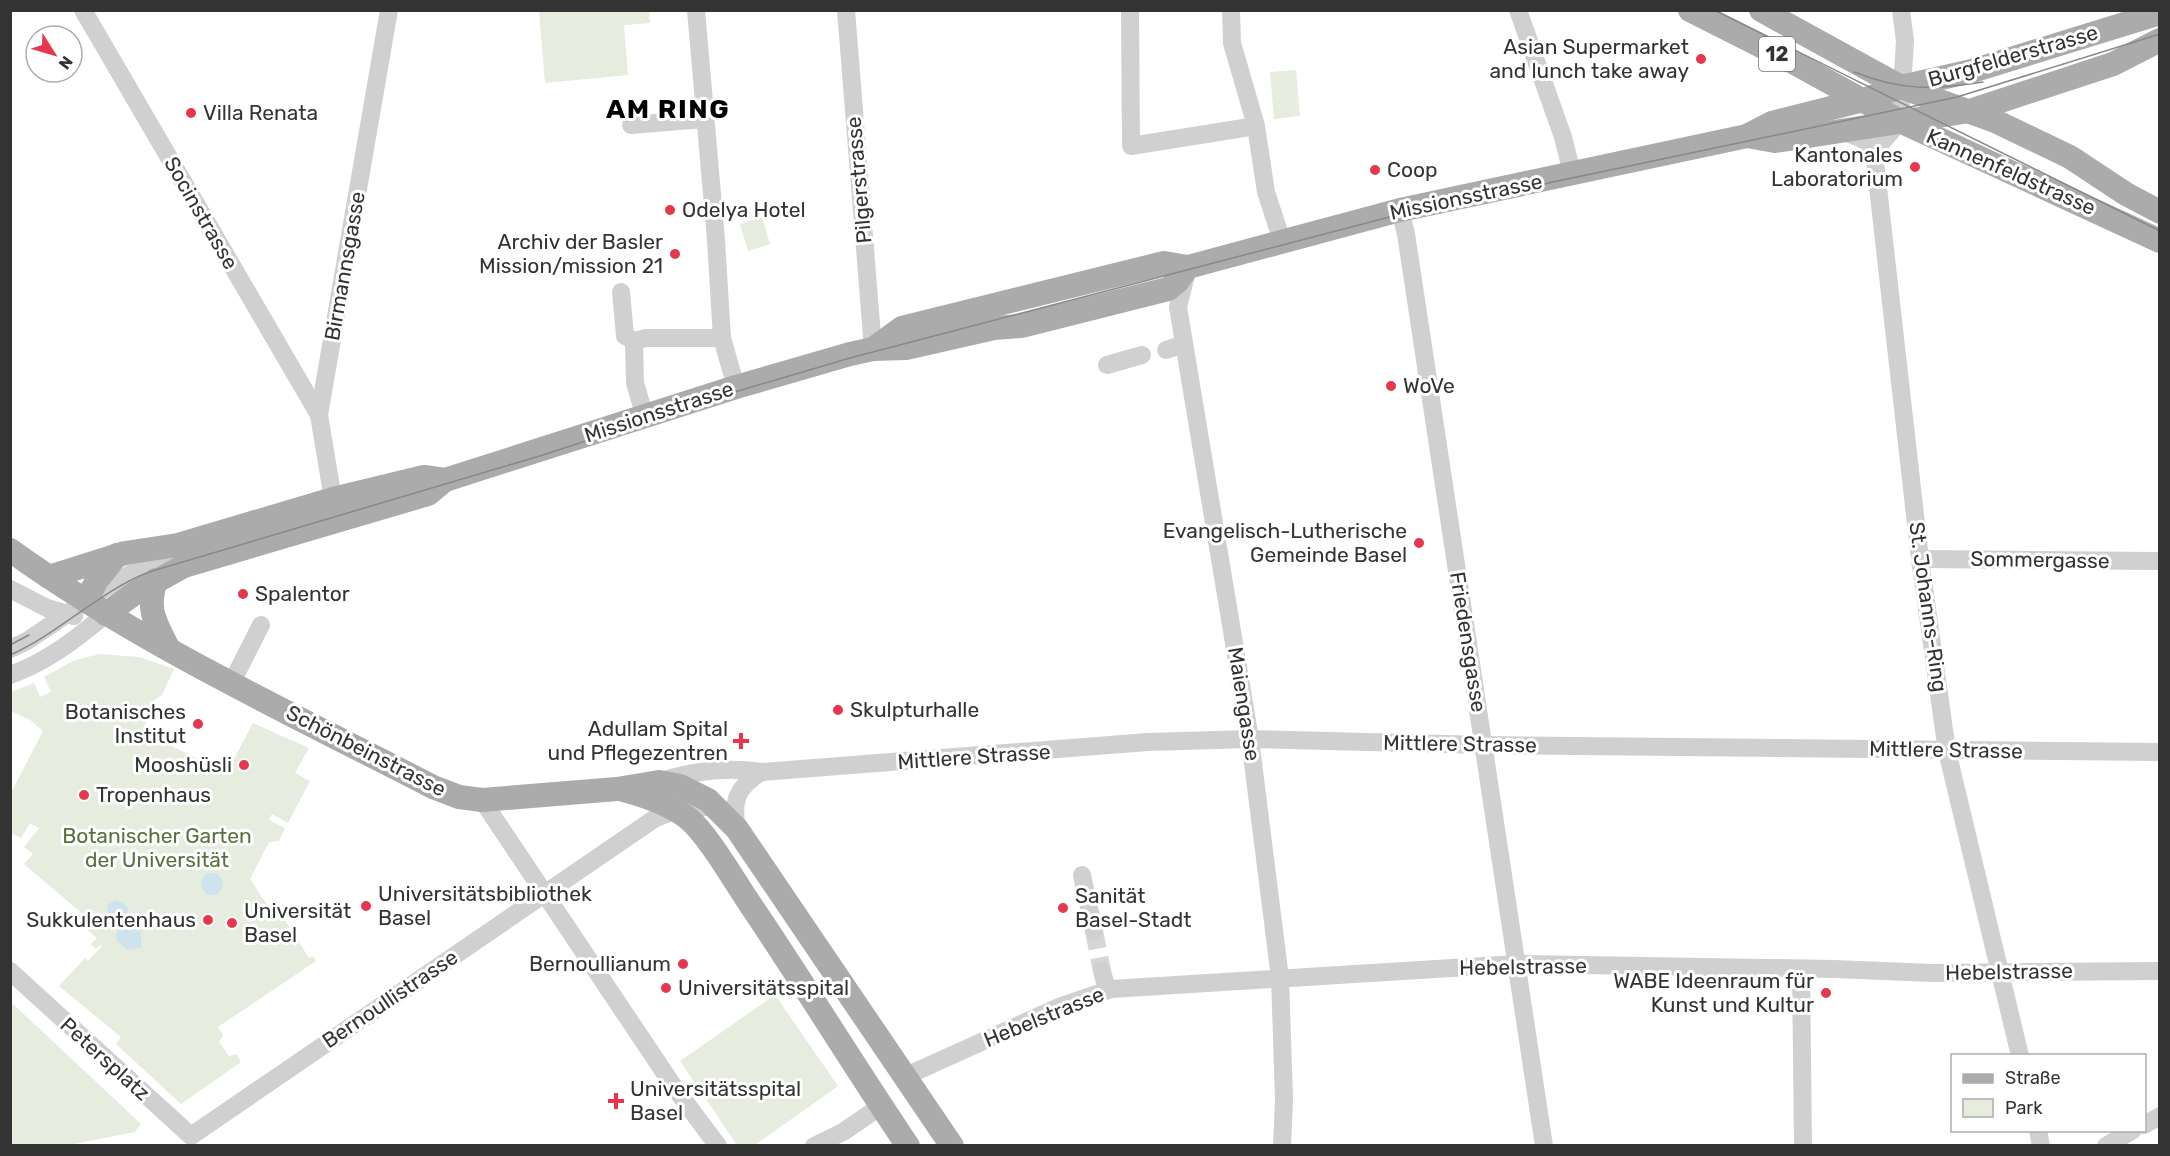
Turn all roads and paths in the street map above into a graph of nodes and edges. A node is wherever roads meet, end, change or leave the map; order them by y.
1 (83, 10) edge
2 (389, 10) edge
3 (696, 10) edge
4 (846, 10) edge
5 (1130, 10) edge
6 (1231, 10) edge
7 (1518, 10) edge
8 (1690, 10) edge
9 (1761, 10) edge
10 (1901, 10) edge
11 (2160, 14) edge
12 (2160, 40) edge
13 (688, 44) dead end
14 (1813, 73) junction
15 (1901, 87) junction
16 (1863, 100) junction
17 (1970, 111) junction
18 (1810, 114) junction
19 (699, 119) junction
20 (1899, 121) junction
21 (631, 125) dead end
22 (1256, 126) junction
23 (1842, 131) junction
24 (1747, 136) junction
25 (1874, 152) junction
26 (1572, 173) junction
27 (1400, 210) junction
28 (2160, 212) edge
29 (1282, 241) junction
30 (2160, 241) edge
31 (1188, 267) junction
32 (621, 292) dead end
33 (722, 338) junction
34 (634, 340) junction
35 (873, 349) junction
36 (1142, 355) dead end
37 (1107, 365) dead end
38 (736, 387) junction
39 (319, 415) junction
40 (645, 417) junction
41 (336, 510) junction
42 (191, 541) junction
43 (10, 550) edge
44 (117, 555) junction
45 (1920, 559) junction
46 (2160, 561) edge
47 (49, 577) junction
48 (156, 580) junction
49 (10, 589) edge
50 (86, 608) junction
51 (261, 625) dead end
52 (168, 648) junction
53 (10, 649) edge
54 (10, 675) edge
55 (232, 682) junction
56 (1250, 739) junction
57 (1484, 745) junction
58 (1947, 751) junction
59 (2160, 752) edge
60 (761, 772) junction
61 (659, 782) junction
62 (617, 789) junction
63 (482, 800) junction
64 (718, 807) junction
65 (673, 809) junction
66 (737, 830) junction
67 (1082, 875) dead end
68 (543, 894) junction
69 (1094, 931) tunnel mouth
70 (1517, 964) junction
71 (1801, 969) junction
72 (1102, 971) tunnel mouth
73 (2160, 971) edge
74 (2000, 972) junction
75 (11, 974) edge
76 (1280, 978) junction
77 (1107, 990) junction
78 (2020, 1054) edge
79 (906, 1076) junction
80 (881, 1106) junction
81 (2160, 1116) edge
82 (2146, 1124) edge
83 (2131, 1132) edge
84 (190, 1141) edge
85 (718, 1146) edge
86 (814, 1146) edge
87 (908, 1146) edge
88 (952, 1146) edge
89 (1282, 1146) edge
90 (1544, 1146) edge
91 (1803, 1146) edge
92 (2106, 1146) edge

1 - 39 street, Socinstrasse
2 - 39 street, Birmannsgasse
3 - 19 street
4 - 35 street, Pilgerstrasse
5 - 22 street
6 - 22 street
7 - 26 street
8 - 14 main road, 12
9 - 15 main road, 12
10 - 15 street
11 - 15 main road, Burgfelderstrasse
12 - 17 main road, Burgfelderstrasse
13 - 19 street
14 - 16 main road, 12
14 - 18 main road
15 - 16 main road, Missionsstrasse
15 - 17 main road, Kannenfeldstrasse / 12
15 - 20 street
16 - 18 main road, Missionsstrasse
16 - 20 main road, Kannenfeldstrasse / 12
17 - 20 main road, Burgfelderstrasse
17 - 28 main road, Kannenfeldstrasse / 12
18 - 24 main road, Missionsstrasse
19 - 21 street
19 - 33 street
20 - 23 main road, Missionsstrasse
20 - 25 street
20 - 30 main road, Kannenfeldstrasse / 12
22 - 29 street
23 - 24 main road, Missionsstrasse
23 - 25 street
24 - 26 main road, Missionsstrasse
25 - 45 street, St. Johanns-Ring
26 - 27 main road, Missionsstrasse
27 - 29 main road, Missionsstrasse
27 - 57 street, Friedensgasse
29 - 31 main road, Missionsstrasse
31 - 35 main road, Missionsstrasse
31 - 56 street, Maiengasse
32 - 34 street
33 - 34 street
33 - 38 street
34 - 40 street
35 - 38 main road, Missionsstrasse
36 - 37 street
38 - 40 main road, Missionsstrasse
39 - 41 street, Birmannsgasse
40 - 41 main road, Missionsstrasse
41 - 42 main road, Missionsstrasse
41 - 48 main road, Missionsstrasse
42 - 44 main road, Missionsstrasse
42 - 50 street, Missionsstrasse
43 - 47 main road, Schönbeinstrasse
44 - 47 main road, Missionsstrasse
44 - 50 main road
45 - 46 street, Sommergasse
45 - 58 street, St. Johanns-Ring
47 - 50 main road, Schönbeinstrasse
48 - 50 main road, Missionsstrasse
48 - 52 main road
49 - 50 street
50 - 52 main road, Schönbeinstrasse
50 - 53 street
50 - 54 street
51 - 55 street
52 - 55 main road, Schönbeinstrasse
55 - 63 main road, Schönbeinstrasse
56 - 57 street, Mittlere Strasse
56 - 60 street, Mittlere Strasse
56 - 76 street, Maiengasse
57 - 58 street, Mittlere Strasse
57 - 70 street, Friedensgasse
58 - 59 street, Mittlere Strasse
58 - 74 street, St. Johanns-Ring
60 - 61 street, Mittlere Strasse
60 - 66 street
61 - 62 main road, Mittlere Strasse
61 - 64 main road
62 - 63 main road, Mittlere Strasse
62 - 65 main road, Mittlere Strasse
63 - 68 street
64 - 65 street
64 - 66 main road
65 - 68 street, Bernoullistrasse
65 - 80 main road, Mittlere Strasse
66 - 79 main road
67 - 69 street
68 - 84 street, Bernoullistrasse
68 - 85 street
70 - 71 street, Hebelstrasse
70 - 76 street, Hebelstrasse
70 - 90 street, Friedensgasse
71 - 74 street, Hebelstrasse
71 - 91 street
72 - 77 street
73 - 74 street, Hebelstrasse
74 - 78 street, St. Johanns-Ring
75 - 84 street, Petersplatz
76 - 77 street, Hebelstrasse
76 - 89 street, Maiengasse
77 - 79 street, Hebelstrasse
79 - 88 main road
80 - 86 street
80 - 87 main road, Mittlere Strasse
81 - 82 street
83 - 92 street

